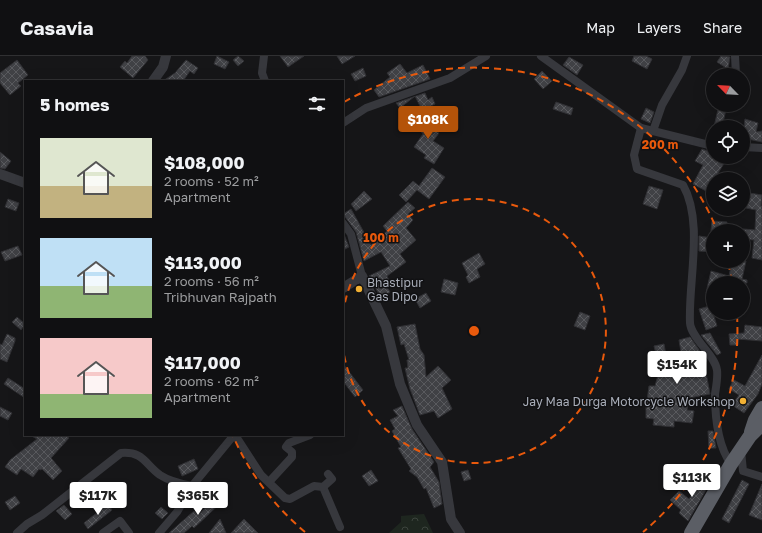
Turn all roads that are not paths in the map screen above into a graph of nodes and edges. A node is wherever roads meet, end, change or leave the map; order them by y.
1 (166, 56) edge
2 (264, 56) edge
3 (486, 56) edge
4 (541, 56) edge
5 (687, 56) edge
6 (736, 56) edge
7 (736, 68) edge
8 (154, 80) edge
9 (265, 80) edge
10 (344, 122) edge
11 (641, 128) junction
12 (653, 131) junction
13 (706, 144) edge
14 (750, 147) edge
15 (762, 148) edge
16 (0, 174) edge
17 (24, 183) edge
18 (344, 224) edge
19 (362, 276) junction
20 (344, 287) edge
21 (762, 408) edge
22 (762, 424) edge
23 (233, 436) edge
24 (235, 436) edge
25 (307, 436) edge
26 (750, 436) junction
27 (741, 451) junction
28 (731, 464) junction
29 (328, 474) dead end
30 (762, 477) edge
31 (269, 482) junction
32 (192, 486) junction
33 (323, 486) junction
34 (340, 527) dead end
35 (17, 533) edge
36 (103, 533) edge
37 (129, 533) edge
38 (159, 533) edge
39 (460, 533) edge
40 (691, 533) edge

1 - 8 street
2 - 9 street
3 - 10 street
4 - 11 street
5 - 12 street
6 - 7 street
11 - 12 street
11 - 28 street
12 - 13 street
14 - 15 street
16 - 17 street
18 - 19 street
19 - 20 street
19 - 39 street
21 - 26 highway
22 - 26 highway
23 - 32 street
24 - 31 street
25 - 31 street
26 - 27 highway
27 - 28 highway
27 - 30 street
28 - 40 highway
29 - 33 street
31 - 33 street
32 - 35 street
32 - 38 street
33 - 34 street
36 - 37 street

